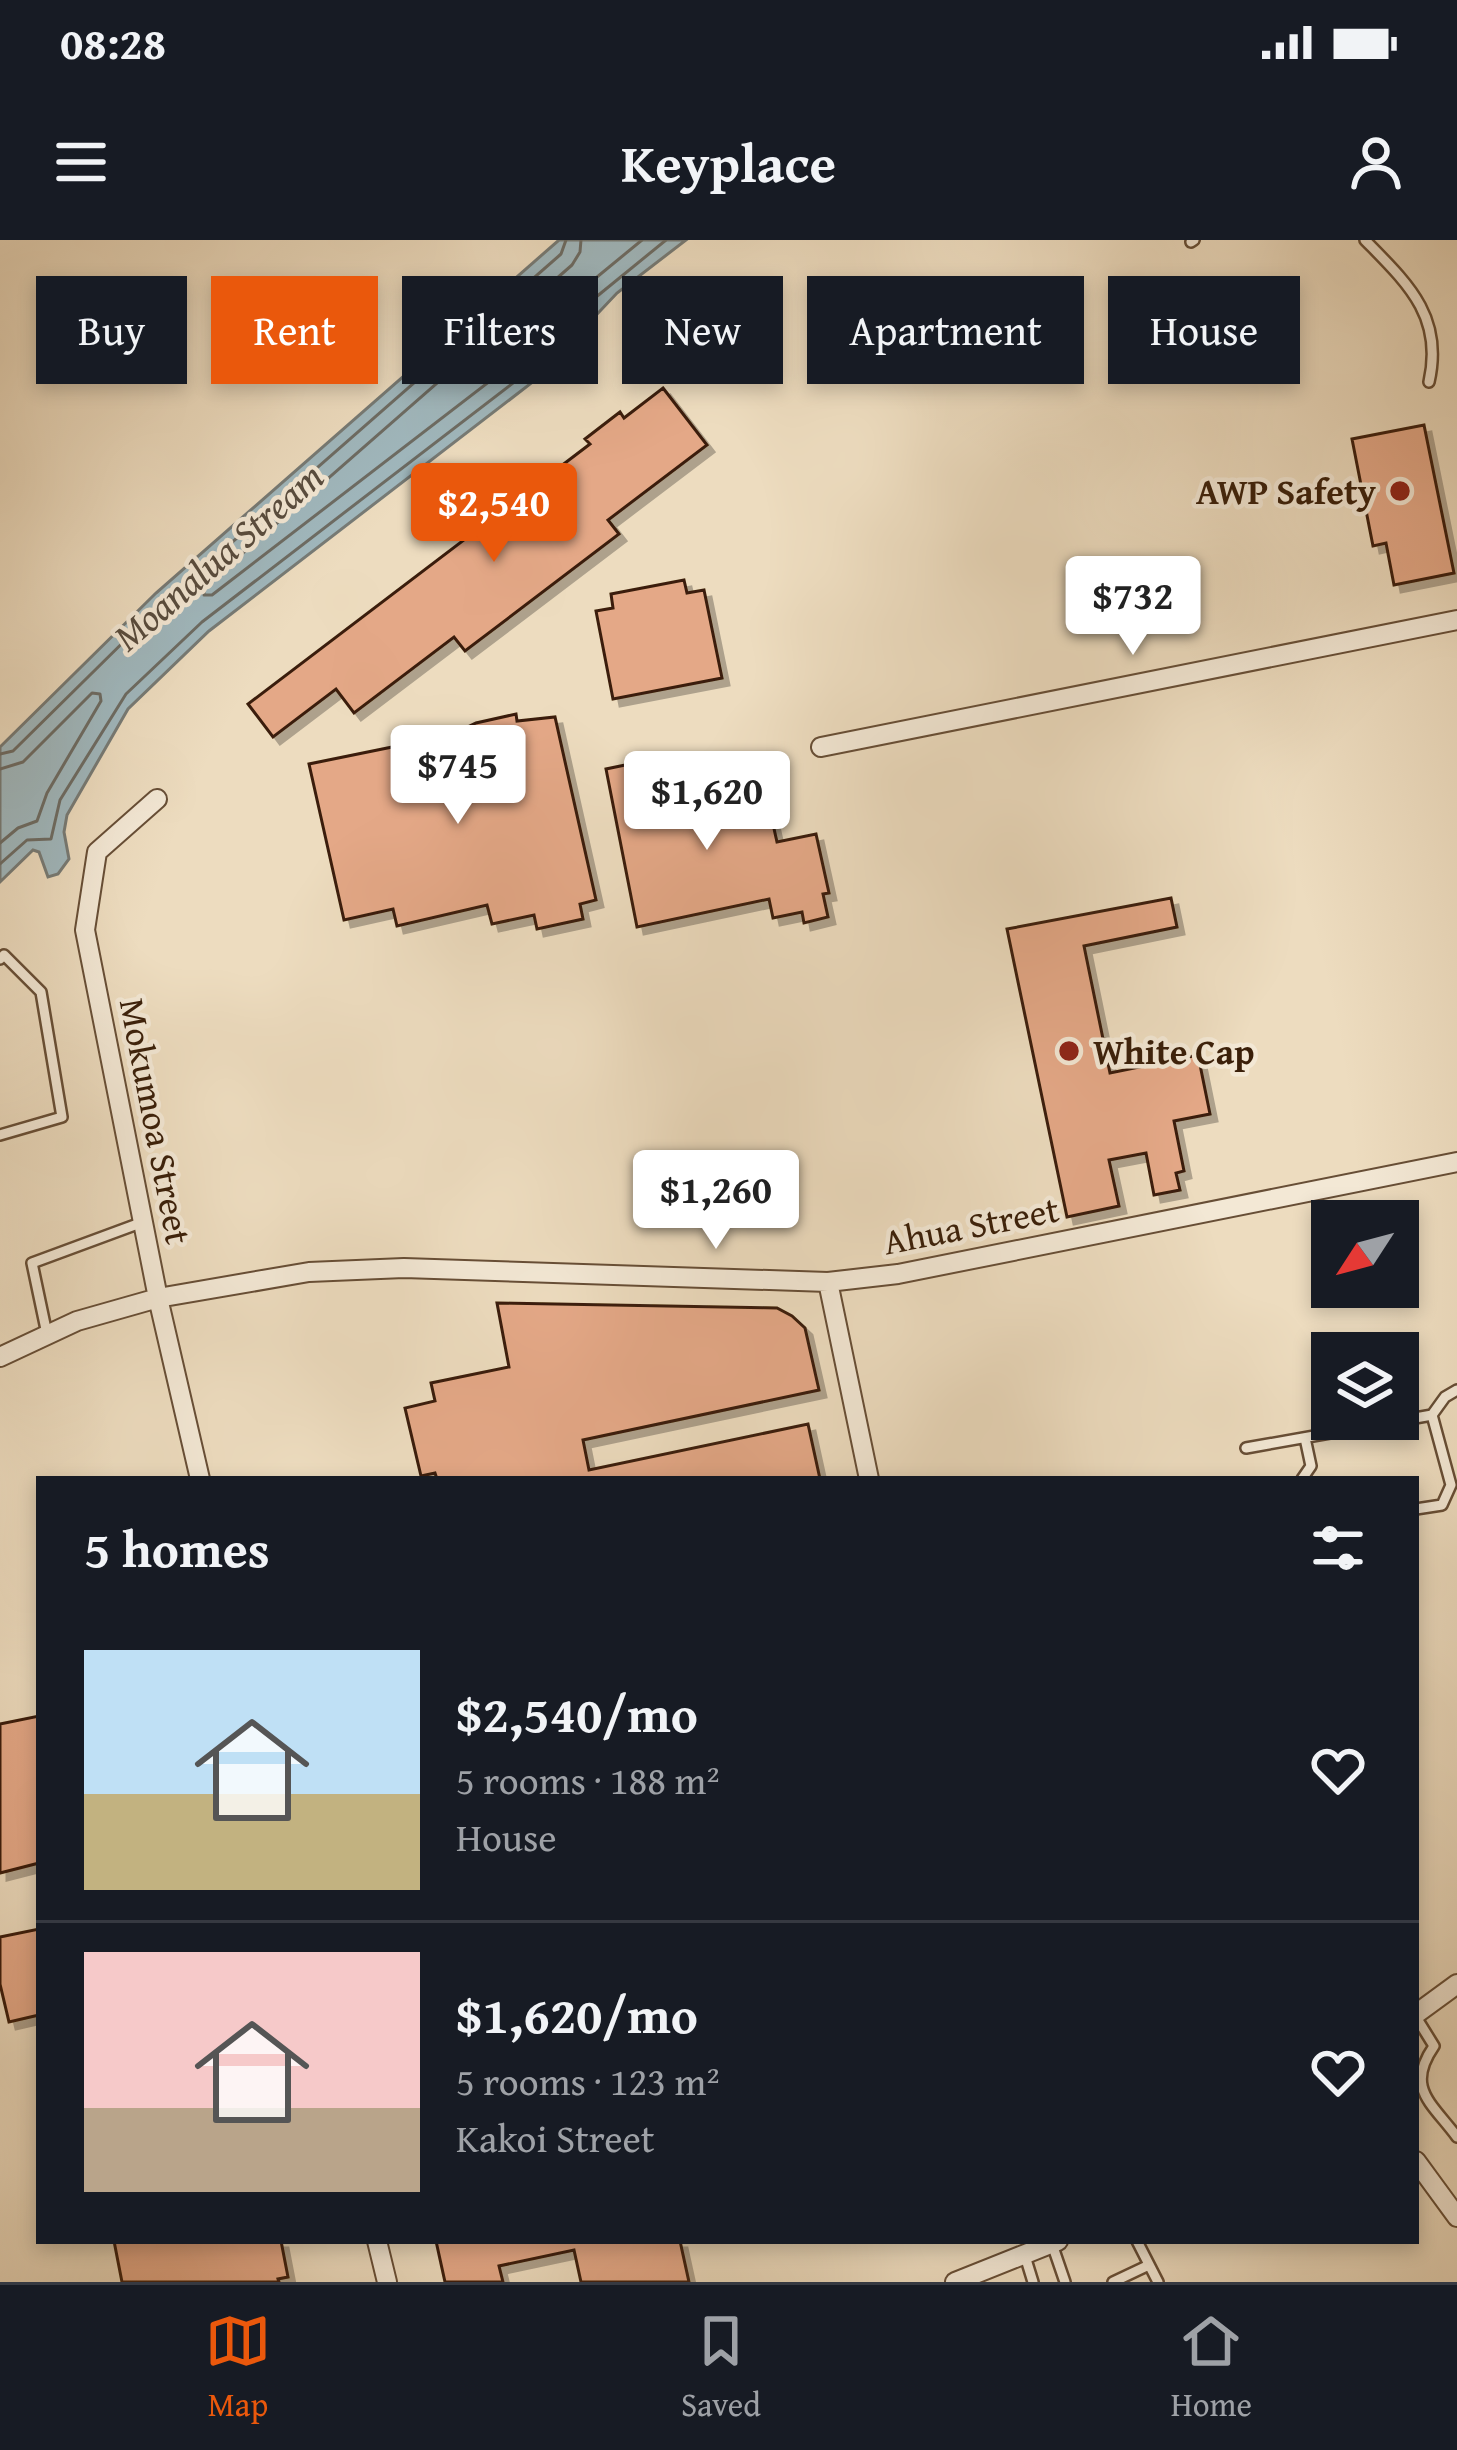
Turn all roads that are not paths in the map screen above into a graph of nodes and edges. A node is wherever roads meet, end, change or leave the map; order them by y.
1 (1365, 240) edge
2 (1429, 382) dead end
3 (1457, 620) edge
4 (821, 747) dead end
5 (157, 799) dead end
6 (0, 959) edge
7 (0, 1135) edge
8 (1457, 1162) edge
9 (143, 1222) junction
10 (828, 1282) junction
11 (158, 1298) junction
12 (47, 1334) junction
13 (0, 1357) edge
14 (1457, 1390) edge
15 (1432, 1415) junction
16 (1305, 1438) junction
17 (1246, 1448) dead end
18 (199, 1476) edge
19 (868, 1476) edge
20 (1304, 1476) edge
21 (1419, 1509) edge
22 (1457, 1984) edge
23 (1419, 2013) edge
24 (1419, 2020) edge
25 (1419, 2067) edge
26 (1419, 2080) edge
27 (1457, 2137) edge
28 (1419, 2165) edge
29 (1457, 2217) edge
30 (378, 2244) edge
31 (1056, 2244) edge
32 (1138, 2244) edge
33 (1023, 2248) edge
34 (1149, 2265) junction
35 (387, 2282) edge
36 (955, 2282) edge
37 (1033, 2282) edge
38 (1065, 2282) edge
39 (1113, 2282) edge
40 (1158, 2282) edge

1 - 2 lane
3 - 4 street
5 - 9 street, Mokumoa Street
6 - 7 lane
8 - 10 street, Ahua Street
9 - 11 street, Mokumoa Street
9 - 12 lane
10 - 11 street, Ahua Street
10 - 19 street
11 - 12 street, Ahua Street
11 - 18 street, Mokumoa Street
12 - 13 street, Ahua Street
14 - 15 lane
15 - 16 lane
15 - 21 lane
16 - 17 lane
16 - 20 lane
22 - 23 street
24 - 25 lane
26 - 27 lane
28 - 29 street
30 - 35 street
31 - 38 lane
32 - 34 lane
33 - 36 street
33 - 37 lane
34 - 39 lane
34 - 40 lane

